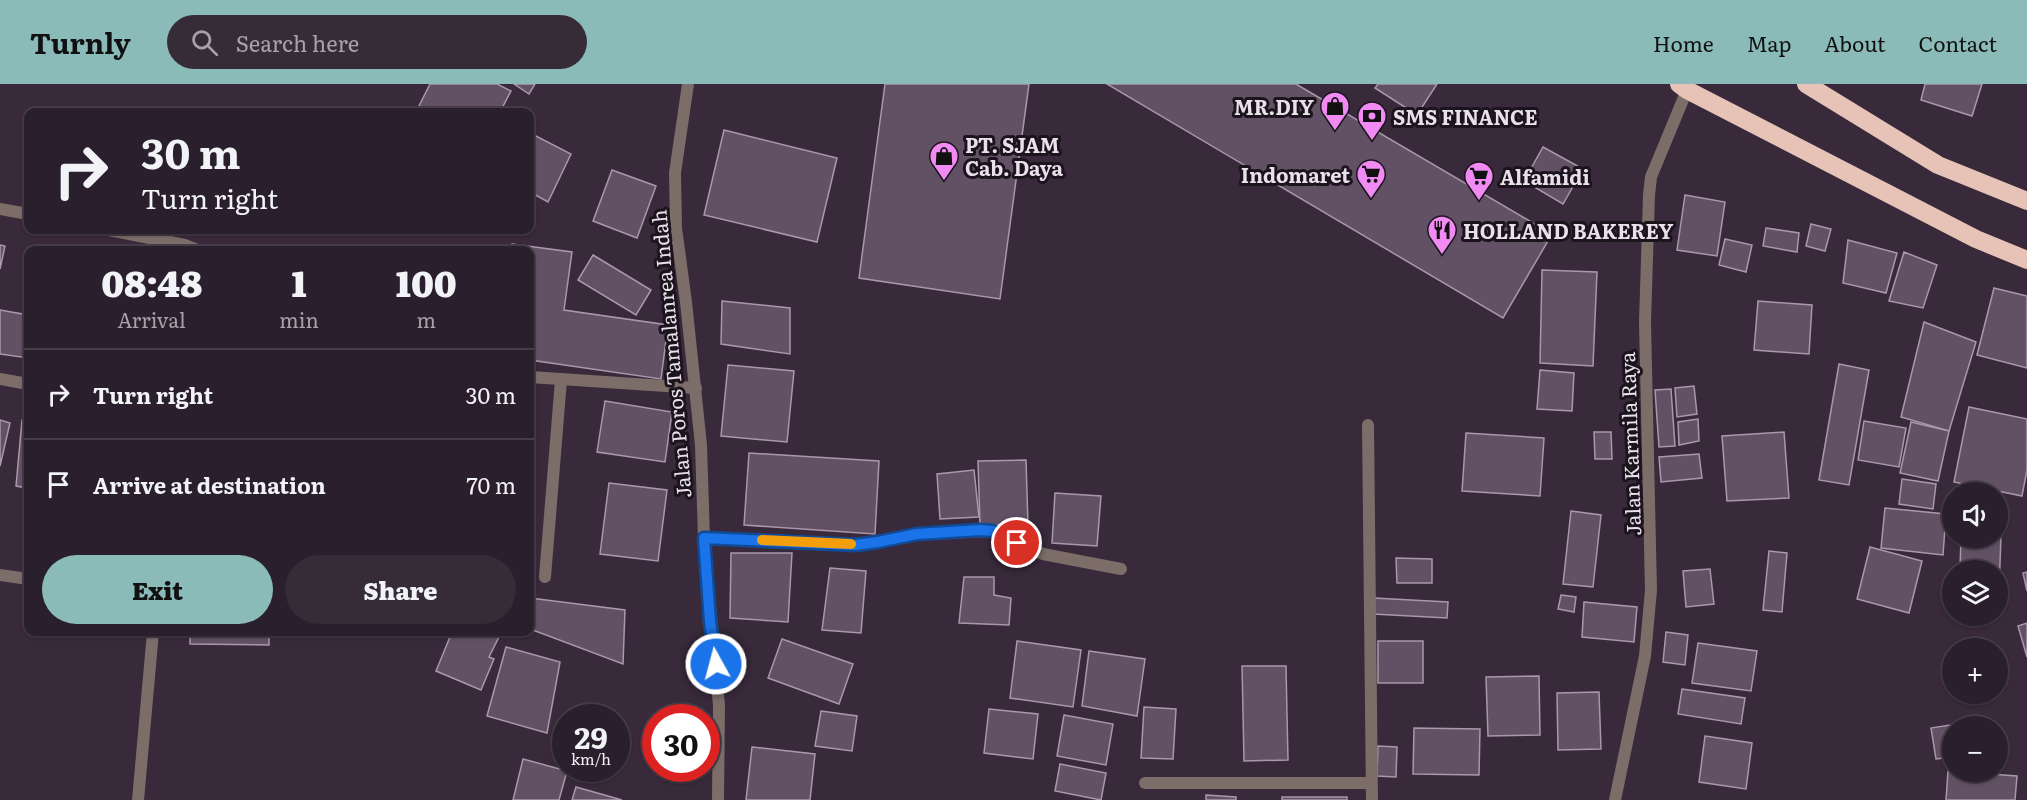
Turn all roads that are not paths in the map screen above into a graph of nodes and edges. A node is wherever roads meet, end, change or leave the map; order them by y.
1 (688, 84) edge
2 (1811, 85) edge
3 (1683, 87) edge
4 (2027, 201) edge
5 (0, 209) edge
6 (24, 213) edge
7 (129, 234) edge
8 (188, 246) edge
9 (2027, 260) edge
10 (534, 377) edge
11 (0, 379) edge
12 (561, 380) junction
13 (24, 383) edge
14 (696, 388) junction
15 (1368, 425) dead end
16 (704, 538) junction
17 (1121, 569) dead end
18 (0, 574) edge
19 (24, 578) edge
20 (545, 578) dead end
21 (153, 636) edge
22 (1145, 783) dead end
23 (1371, 783) junction
24 (138, 800) edge
25 (718, 800) edge
26 (1372, 800) edge
27 (1615, 800) edge

1 - 14 street, Jalan Poros Tamalanrea Indah
2 - 4 highway
3 - 9 highway
3 - 27 street, Jalan Karmila Raya
5 - 6 street
7 - 8 street
10 - 12 street
11 - 13 street
12 - 14 street
12 - 20 street
14 - 16 street, Jalan Poros Tamalanrea Indah
15 - 23 street
16 - 17 street
16 - 25 street, Jalan Poros Tamalanrea Indah
18 - 19 street
21 - 24 street
22 - 23 street
23 - 26 street

